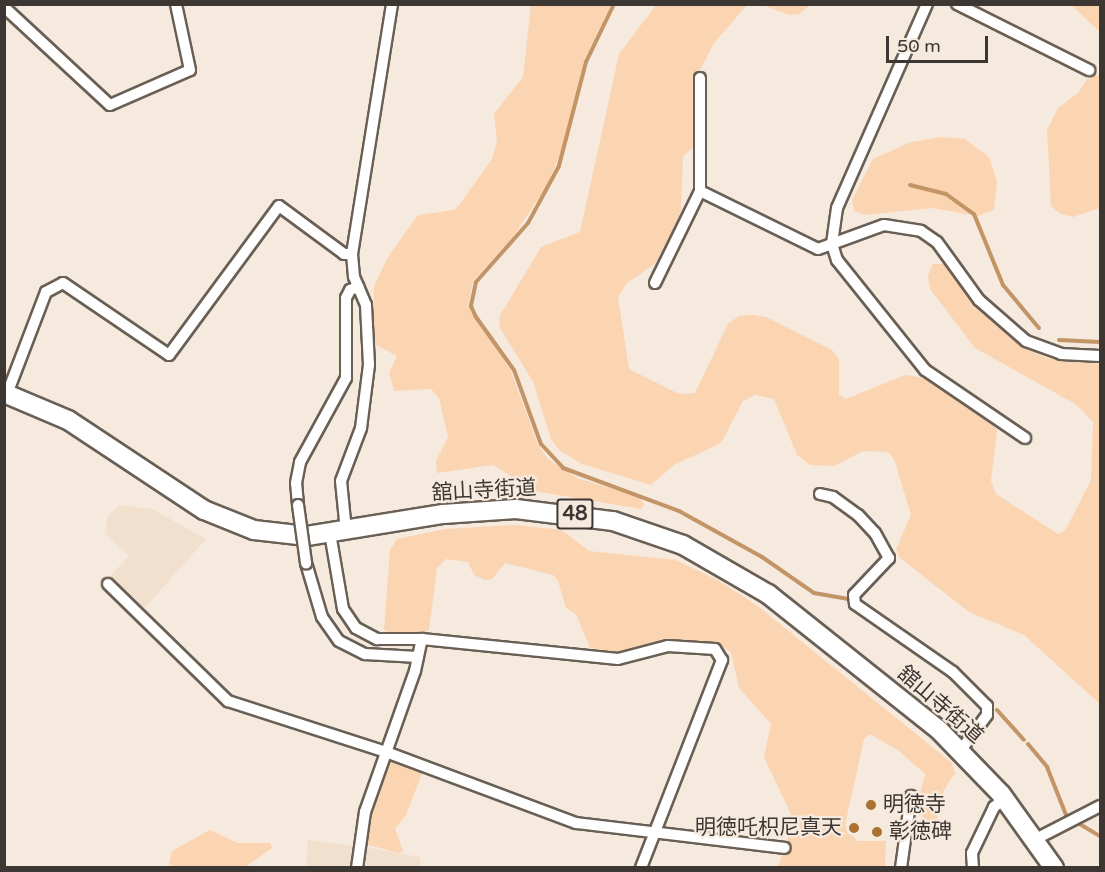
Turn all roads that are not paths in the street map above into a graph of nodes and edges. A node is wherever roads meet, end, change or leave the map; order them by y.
1 (176, 4) edge
2 (392, 4) edge
3 (927, 4) edge
4 (957, 4) edge
5 (4, 7) edge
6 (1089, 69) dead end
7 (700, 78) dead end
8 (700, 191) junction
9 (832, 244) junction
10 (352, 254) junction
11 (655, 283) dead end
12 (358, 287) junction
13 (1101, 356) edge
14 (6, 394) edge
15 (1025, 438) dead end
16 (820, 494) dead end
17 (338, 532) junction
18 (108, 584) dead end
19 (422, 639) junction
20 (418, 657) junction
21 (961, 750) junction
22 (386, 752) junction
23 (911, 796) dead end
24 (1005, 798) junction
25 (1101, 806) edge
26 (655, 833) junction
27 (1036, 839) junction
28 (785, 848) dead end
29 (357, 867) edge
30 (641, 867) edge
31 (902, 867) edge
32 (973, 867) edge
33 (1054, 867) edge

1 - 5 street
2 - 10 street
3 - 9 street
4 - 6 street
7 - 8 street
8 - 9 street
8 - 11 street
9 - 13 street
9 - 15 street
10 - 12 street
10 - 14 street
12 - 17 street
12 - 20 street, bridge
14 - 17 main road, 舘山寺街道 / 48
16 - 21 street
17 - 19 street
17 - 21 main road, 舘山寺街道 / 48
18 - 22 street
19 - 20 street
19 - 26 street
20 - 22 street
21 - 24 main road, 舘山寺街道 / 48
22 - 26 street
22 - 29 street
23 - 31 street
24 - 27 main road, 舘山寺街道 / 48
24 - 32 street
25 - 27 street
26 - 28 street
26 - 30 street
27 - 33 main road, 舘山寺街道 / 48

